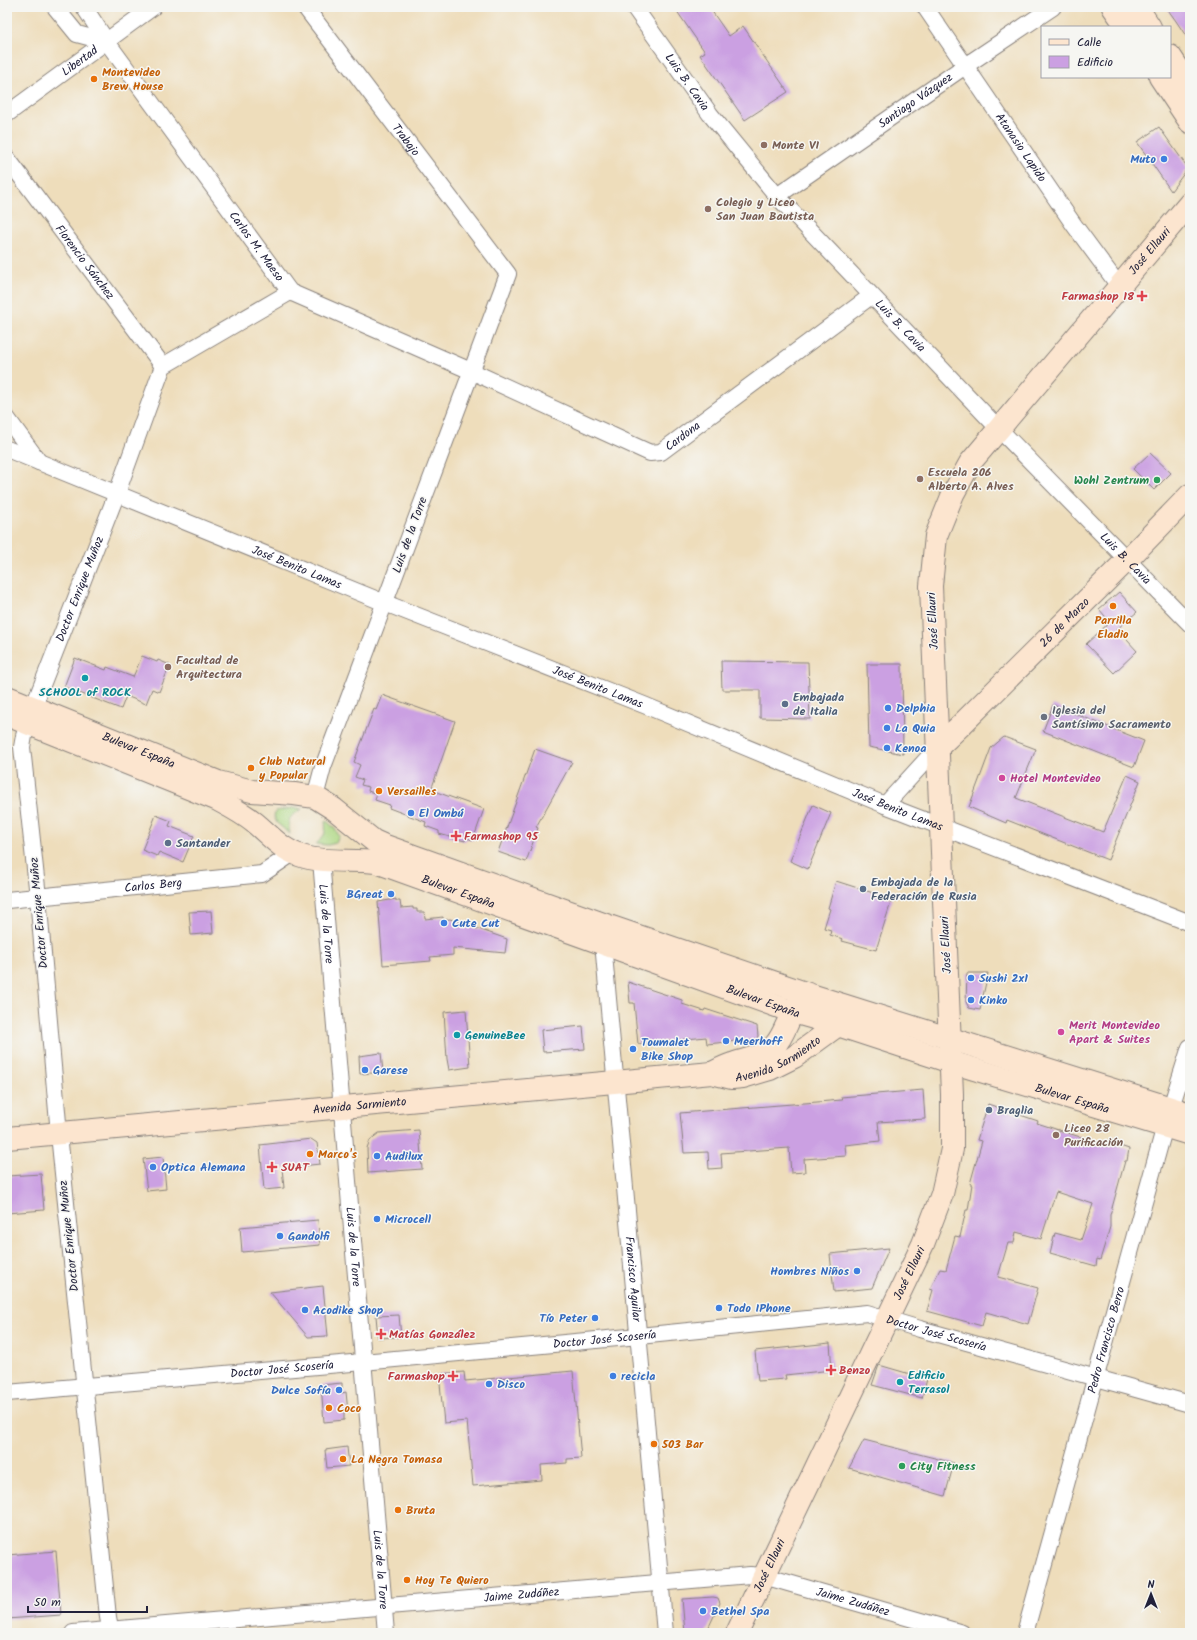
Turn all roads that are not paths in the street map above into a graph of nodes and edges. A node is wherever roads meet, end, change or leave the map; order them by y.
1 (55, 7) edge
2 (84, 7) edge
3 (153, 7) edge
4 (305, 7) edge
5 (634, 7) edge
6 (924, 7) edge
7 (1053, 7) edge
8 (1113, 7) edge
9 (1137, 7) edge
10 (1126, 26) edge
11 (1149, 26) edge
12 (107, 42) junction
13 (1171, 58) edge
14 (965, 66) junction
15 (1161, 78) edge
16 (1190, 86) edge
17 (7, 114) edge
18 (1190, 122) edge
19 (7, 158) edge
20 (777, 196) junction
21 (1190, 203) edge
22 (508, 274) joint
23 (1119, 286) junction
24 (290, 292) junction
25 (871, 296) junction
26 (163, 366) junction
27 (471, 371) junction
28 (7, 418) edge
29 (998, 428) junction
30 (7, 449) edge
31 (39, 462) junction
32 (116, 493) junction
33 (1190, 495) edge
34 (1127, 560) junction
35 (385, 603) junction
36 (1190, 624) edge
37 (7, 697) edge
38 (7, 715) edge
39 (30, 715) junction
40 (937, 748) junction
41 (274, 794) junction
42 (315, 797) junction
43 (885, 804) junction
44 (352, 824) junction
45 (940, 826) junction
46 (263, 829) junction
47 (293, 853) junction
48 (331, 860) junction
49 (38, 897) junction
50 (7, 900) edge
51 (1190, 923) edge
52 (606, 935) junction
53 (814, 996) junction
54 (793, 1012) junction
55 (838, 1025) junction
56 (950, 1038) junction
57 (1190, 1047) edge
58 (950, 1062) junction
59 (712, 1073) junction
60 (615, 1082) junction
61 (342, 1108) junction
62 (1175, 1116) edge
63 (59, 1134) junction
64 (1190, 1134) edge
65 (7, 1138) edge
66 (886, 1320) junction
67 (639, 1336) junction
68 (363, 1362) junction
69 (1095, 1378) junction
70 (85, 1386) junction
71 (7, 1393) edge
72 (1190, 1404) edge
73 (764, 1576) junction
74 (661, 1582) junction
75 (384, 1607) junction
76 (110, 1631) edge
77 (74, 1633) edge
78 (386, 1633) edge
79 (665, 1633) edge
80 (737, 1633) edge
81 (962, 1633) edge
82 (1025, 1633) edge

1 - 12 street
2 - 12 street, Carlos M. Maeso
3 - 12 street, Libertad
4 - 22 street, Trabajo
5 - 20 street, Luis B. Cavia
6 - 14 street, Atanasio Lapido
7 - 14 street, Santiago Vázquez
8 - 10 street
9 - 11 street
12 - 17 street, Libertad
12 - 24 street, Carlos M. Maeso
13 - 16 street
14 - 20 street, Santiago Vázquez
14 - 23 street, Atanasio Lapido
15 - 18 street
19 - 26 street, Florencio Sánchez
20 - 25 street, Luis B. Cavia
21 - 23 street, José Ellauri
22 - 27 street, Luis de la Torre
23 - 29 street, José Ellauri
24 - 26 street
24 - 27 street, Carlos M. Maeso
25 - 27 street, Cardona
25 - 29 street, Luis B. Cavia
26 - 32 street, Doctor Enrique Muñoz
27 - 35 street, Luis de la Torre
28 - 31 street
29 - 34 street, Luis B. Cavia
29 - 40 street, José Ellauri
30 - 31 street, José Benito Lamas
31 - 32 street, José Benito Lamas
32 - 35 street, José Benito Lamas
32 - 39 street, Doctor Enrique Muñoz
33 - 34 street, 26 de Marzo
34 - 36 street, Luis B. Cavia
34 - 40 street, 26 de Marzo
35 - 42 street, Luis de la Torre
35 - 43 street, José Benito Lamas
37 - 39 street, Bulevar España
38 - 39 street, Bulevar España
39 - 41 street, Bulevar España
39 - 46 street, Bulevar España
39 - 49 street, Doctor Enrique Muñoz
40 - 43 street
40 - 45 street, José Ellauri
41 - 42 street, Bulevar España
41 - 46 street
42 - 44 street, Bulevar España
43 - 45 street, José Benito Lamas
44 - 48 street
44 - 52 street, Bulevar España
45 - 51 street, José Benito Lamas
45 - 56 street, José Ellauri
46 - 47 street, Bulevar España
47 - 48 street, Bulevar España
47 - 49 street, Carlos Berg
48 - 52 street, Bulevar España
48 - 61 street, Luis de la Torre
49 - 50 street, Carlos Berg
49 - 63 street, Doctor Enrique Muñoz
52 - 53 street, Bulevar España
52 - 54 street, Bulevar España
52 - 60 street, Francisco Aguilar
53 - 54 street, Avenida Sarmiento
53 - 56 street, Bulevar España
54 - 55 street, Bulevar España
54 - 59 street, Avenida Sarmiento
55 - 58 street, Bulevar España
55 - 59 street, Avenida Sarmiento
56 - 58 street, José Ellauri
56 - 62 street, Bulevar España
57 - 62 street, Pedro Francisco Berro
58 - 62 street, Bulevar España
58 - 66 street, José Ellauri
59 - 60 street, Avenida Sarmiento
60 - 61 street, Avenida Sarmiento
60 - 67 street, Francisco Aguilar
61 - 63 street, Avenida Sarmiento
61 - 68 street, Luis de la Torre
62 - 64 street, Bulevar España
62 - 69 street, Pedro Francisco Berro
63 - 65 street, Avenida Sarmiento
63 - 70 street, Doctor Enrique Muñoz
66 - 67 street, Doctor José Scosería
66 - 69 street, Doctor José Scosería
66 - 73 street, José Ellauri
67 - 68 street, Doctor José Scosería
67 - 74 street, Francisco Aguilar
68 - 70 street, Doctor José Scosería
68 - 75 street, Luis de la Torre
69 - 72 street, Doctor José Scosería
69 - 82 street, Pedro Francisco Berro
70 - 71 street, Doctor José Scosería
70 - 76 street, Doctor Enrique Muñoz
73 - 74 street, Jaime Zudáñez
73 - 80 street, José Ellauri
73 - 81 street, Jaime Zudáñez
74 - 75 street, Jaime Zudáñez
74 - 79 street, Francisco Aguilar
75 - 76 street, Jaime Zudáñez
75 - 78 street, Luis de la Torre
76 - 77 street, Jaime Zudáñez

